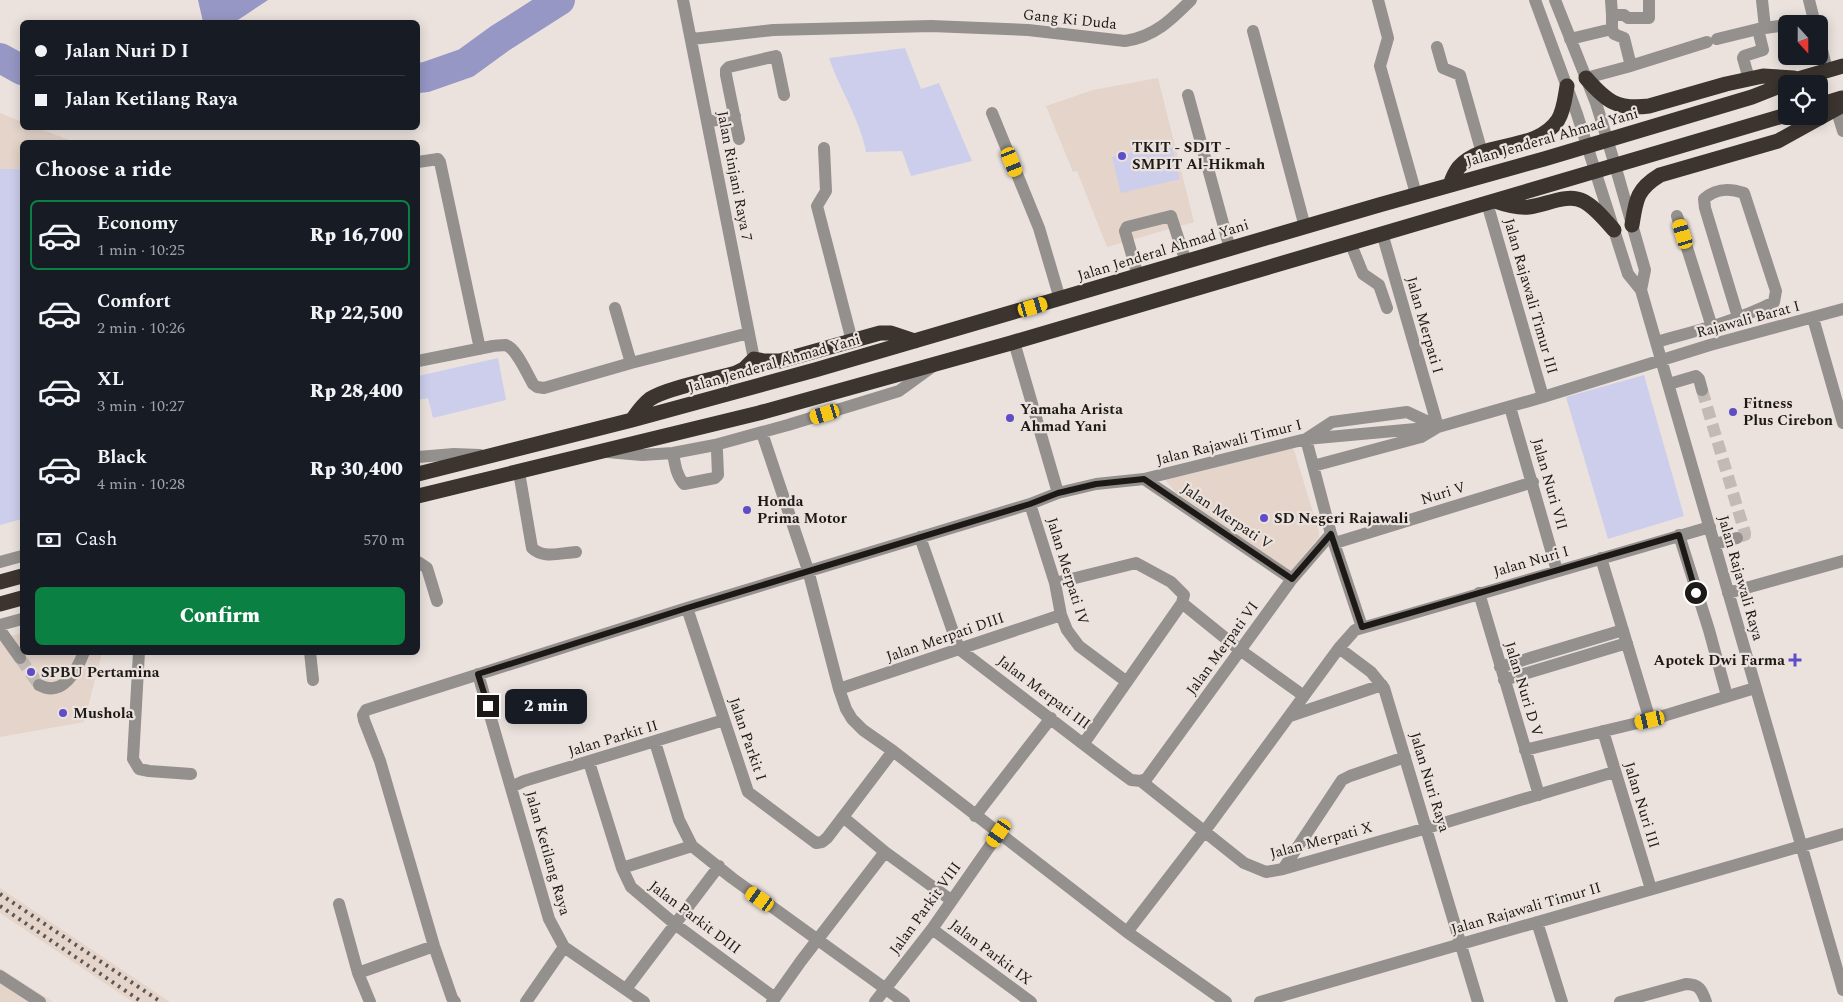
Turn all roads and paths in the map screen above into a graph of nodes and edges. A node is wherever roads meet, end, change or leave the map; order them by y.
1 (683, 0) edge
2 (1191, 0) edge
3 (1378, 0) edge
4 (1535, 0) edge
5 (1555, 0) edge
6 (1611, 0) edge
7 (1649, 0) edge
8 (1762, 0) edge
9 (1809, 0) edge
10 (1612, 15) junction
11 (1813, 15) edge
12 (1778, 26) edge
13 (1612, 29) junction
14 (1762, 29) junction
15 (1253, 31) dead end
16 (692, 38) junction
17 (1570, 39) junction
18 (1437, 47) dead end
19 (1826, 65) edge
20 (1631, 66) junction
21 (1843, 66) edge
22 (1746, 69) junction
23 (1827, 70) junction
24 (1811, 75) edge
25 (1778, 77) edge
26 (1586, 78) junction
27 (1567, 86) junction
28 (1778, 86) edge
29 (784, 95) dead end
30 (1188, 95) dead end
31 (1841, 104) edge
32 (1828, 105) edge
33 (992, 113) dead end
34 (735, 116) junction
35 (1778, 116) edge
36 (708, 122) junction
37 (1843, 131) edge
38 (740, 139) dead end
39 (1607, 140) junction
40 (1479, 143) junction
41 (1588, 146) junction
42 (824, 148) dead end
43 (420, 162) edge
44 (1615, 165) junction
45 (1596, 171) junction
46 (1450, 185) junction
47 (1416, 194) junction
48 (1490, 202) junction
49 (1677, 216) dead end
50 (1632, 225) junction
51 (1305, 227) junction
52 (1614, 230) junction
53 (1382, 233) junction
54 (1350, 242) junction
55 (1230, 249) junction
56 (1186, 262) junction
57 (1138, 276) junction
58 (1641, 290) junction
59 (1060, 299) junction
60 (615, 308) dead end
61 (1387, 308) dead end
62 (1843, 309) edge
63 (1738, 318) junction
64 (1812, 318) junction
65 (1712, 327) junction
66 (749, 337) junction
67 (852, 341) junction
68 (915, 341) junction
69 (1014, 342) junction
70 (1656, 342) junction
71 (480, 348) junction
72 (754, 356) junction
73 (1662, 360) junction
74 (420, 361) edge
75 (631, 363) junction
76 (936, 364) junction
77 (1669, 384) junction
78 (1702, 390) tunnel mouth
79 (1543, 397) junction
80 (1510, 407) junction
81 (632, 420) junction
82 (1843, 423) edge
83 (1438, 427) junction
84 (762, 433) junction
85 (1306, 439) junction
86 (715, 445) junction
87 (603, 452) junction
88 (672, 453) junction
89 (489, 456) junction
90 (420, 457) edge
91 (1313, 466) junction
92 (519, 472) junction
93 (420, 473) edge
94 (1144, 479) junction
95 (1533, 482) junction
96 (439, 490) junction
97 (1058, 493) junction
98 (420, 495) edge
99 (420, 504) edge
100 (1030, 504) junction
101 (1710, 526) junction
102 (1679, 535) junction
103 (920, 537) junction
104 (1333, 538) junction
105 (1737, 538) dead end
106 (1715, 544) junction
107 (576, 552) dead end
108 (20, 557) edge
109 (1601, 558) junction
110 (1843, 561) edge
111 (0, 562) edge
112 (420, 563) edge
113 (808, 570) junction
114 (1557, 571) junction
115 (20, 577) edge
116 (1292, 579) junction
117 (0, 582) edge
118 (1055, 583) junction
119 (1478, 593) junction
120 (1728, 593) junction
121 (20, 599) edge
122 (437, 601) dead end
123 (1182, 603) junction
124 (0, 604) edge
125 (687, 608) junction
126 (1061, 615) junction
127 (20, 620) edge
128 (0, 625) edge
129 (1362, 627) junction
130 (0, 630) edge
131 (1624, 630) junction
132 (1627, 644) junction
133 (1340, 648) junction
134 (959, 649) junction
135 (1240, 650) junction
136 (83, 655) edge
137 (139, 655) edge
138 (310, 655) edge
139 (20, 658) tunnel mouth
140 (1500, 667) junction
141 (478, 674) junction
142 (313, 680) dead end
143 (1504, 680) junction
144 (1126, 682) junction
145 (39, 685) dead end
146 (1382, 685) junction
147 (1755, 688) junction
148 (839, 689) junction
149 (1304, 696) junction
150 (1727, 696) junction
151 (1290, 716) junction
152 (1051, 718) junction
153 (724, 720) junction
154 (1650, 720) junction
155 (1602, 731) junction
156 (655, 742) junction
157 (1084, 743) junction
158 (1525, 750) junction
159 (893, 751) junction
160 (1405, 757) junction
161 (589, 762) junction
162 (1614, 772) junction
163 (190, 774) dead end
164 (1140, 781) junction
165 (511, 787) junction
166 (1539, 795) junction
167 (975, 816) junction
168 (843, 817) junction
169 (1427, 828) junction
170 (1204, 832) junction
171 (999, 833) junction
172 (1843, 834) edge
173 (692, 846) junction
174 (1800, 846) junction
175 (885, 852) junction
176 (719, 866) junction
177 (622, 868) junction
178 (1283, 869) junction
179 (1651, 889) junction
180 (951, 900) junction
181 (339, 904) dead end
182 (1537, 922) junction
183 (676, 925) junction
184 (932, 928) junction
185 (1127, 932) junction
186 (817, 939) junction
187 (1462, 944) junction
188 (434, 946) junction
189 (564, 947) junction
190 (1837, 947) edge
191 (358, 973) junction
192 (0, 976) edge
193 (0, 986) edge
194 (626, 989) junction
195 (886, 989) junction
196 (1843, 990) edge
197 (773, 1000) edge
198 (24, 1002) edge
199 (40, 1002) edge
200 (370, 1002) edge
201 (455, 1002) edge
202 (526, 1002) edge
203 (644, 1002) edge
204 (875, 1002) edge
205 (904, 1002) edge
206 (1031, 1002) edge
207 (1226, 1002) edge
208 (1260, 1002) edge
209 (1478, 1002) edge
210 (1562, 1002) edge
211 (1620, 1002) edge
212 (1706, 1002) edge

1 - 16 street, Jalan Rinjani Raya 7
2 - 16 street, Gang Ki Duda
3 - 47 street
4 - 27 street, Jalan Rajawali Raya
5 - 17 street, Jalan Rajawali Raya
6 - 10 street
7 - 10 street
8 - 14 street
9 - 11 street
10 - 13 street
12 - 14 street
13 - 17 street
13 - 20 street
14 - 20 street
14 - 22 street
15 - 51 street
16 - 36 street, Jalan Rinjani Raya 7
17 - 26 street, Jalan Rajawali Raya
18 - 40 street
19 - 23 street
20 - 26 street
21 - 23 highway, Jalan Jenderal Ahmad Yani
22 - 25 highway
22 - 26 highway
23 - 24 highway, Jalan Jenderal Ahmad Yani
26 - 39 street, Jalan Rajawali Raya
27 - 40 highway
27 - 41 street, Jalan Rajawali Raya
28 - 39 highway, Jalan Jenderal Ahmad Yani
29 - 34 street
30 - 55 street
31 - 32 highway
31 - 37 street
31 - 50 highway
33 - 59 street
34 - 36 street
34 - 38 street
35 - 44 highway
36 - 66 street, Jalan Rinjani Raya 7
39 - 41 highway, Jalan Jenderal Ahmad Yani
39 - 44 street, Jalan Rajawali Raya
40 - 46 highway
41 - 45 street, Jalan Rajawali Raya
41 - 46 highway, Jalan Jenderal Ahmad Yani
42 - 67 street
43 - 71 street
44 - 45 highway
44 - 50 street, Jalan Rajawali Raya
45 - 48 highway
45 - 52 street, Jalan Rajawali Raya
46 - 47 highway, Jalan Jenderal Ahmad Yani
47 - 51 highway, Jalan Jenderal Ahmad Yani
48 - 52 highway
48 - 53 highway
48 - 79 street, Jalan Rajawali Timur III
49 - 65 street
50 - 58 street, Jalan Rajawali Raya
51 - 55 highway, Jalan Jenderal Ahmad Yani
52 - 58 street, Jalan Rajawali Raya
53 - 54 highway
53 - 83 street, Jalan Merpati I
54 - 61 street
54 - 69 highway
55 - 56 highway, Jalan Jenderal Ahmad Yani
56 - 57 highway, Jalan Jenderal Ahmad Yani
56 - 57 street
57 - 59 highway, Jalan Jenderal Ahmad Yani
58 - 70 street, Jalan Rajawali Raya
59 - 68 highway, Jalan Jenderal Ahmad Yani
60 - 75 street
62 - 64 street, Rajawali Barat I
63 - 63 street
63 - 65 street
64 - 73 street, Rajawali Barat I
64 - 82 street
65 - 70 street
66 - 72 street, Jalan Rinjani Raya 7
66 - 75 street
67 - 68 highway
67 - 72 highway
68 - 81 highway, Jalan Jenderal Ahmad Yani
69 - 76 highway
69 - 97 street
70 - 73 street, Jalan Rajawali Raya
71 - 74 street
71 - 75 street
72 - 81 highway
73 - 77 street, Jalan Rajawali Raya
73 - 79 street, Jalan Rajawali Timur I
76 - 84 street
76 - 87 highway
77 - 78 street
77 - 101 street, Jalan Rajawali Raya
79 - 80 street, Jalan Rajawali Timur I
80 - 83 street, Jalan Rajawali Timur I
80 - 95 street, Jalan Nuri VII
81 - 89 highway, Jalan Jenderal Ahmad Yani
83 - 85 street, Jalan Rajawali Timur I
83 - 91 street
84 - 86 street
84 - 113 street
85 - 91 street
85 - 94 street, Jalan Rajawali Timur I
86 - 88 street
86 - 88 street
87 - 88 street
87 - 92 highway
89 - 90 street, Jalan Jenderal Ahmad Yani
89 - 93 highway, Jalan Jenderal Ahmad Yani
91 - 104 street
92 - 96 highway
92 - 107 street
94 - 97 street, Jalan Rajawali Timur I
94 - 116 street, Jalan Merpati V
95 - 104 street, Nuri V
95 - 114 street, Jalan Nuri VII
96 - 98 highway
96 - 99 street
97 - 100 street, Jalan Rajawali Timur I
100 - 103 street, Jalan Rajawali Timur I
100 - 118 street, Jalan Merpati IV
101 - 102 street, Jalan Nuri I
101 - 106 street, Jalan Rajawali Raya
102 - 109 street, Jalan Nuri I
102 - 150 street
103 - 113 street, Jalan Rajawali Timur I
103 - 134 street
104 - 116 street, Jalan Merpati VI
104 - 129 street
105 - 106 street
106 - 120 street, Jalan Rajawali Raya
108 - 111 street
109 - 114 street, Jalan Nuri I
109 - 131 street
110 - 120 street
112 - 122 street
113 - 125 street, Jalan Rajawali Timur I
113 - 148 street
114 - 119 street, Jalan Nuri I
115 - 117 highway
116 - 135 street, Jalan Merpati VI
118 - 123 street
118 - 126 street, Jalan Merpati IV
119 - 129 street, Jalan Nuri I
119 - 140 street, Jalan Nuri D V
120 - 147 street, Jalan Rajawali Raya
121 - 124 highway
123 - 135 street
123 - 144 street
125 - 141 street, Jalan Rajawali Timur I
125 - 153 street, Jalan Parkit I
126 - 134 street, Jalan Merpati DIII
126 - 144 street, Jalan Merpati IV
127 - 128 street
129 - 133 street
130 - 139 street
131 - 132 street
131 - 140 street
132 - 143 street
132 - 154 street
133 - 146 street, Jalan Nuri Raya
133 - 149 street
134 - 148 street, Jalan Merpati DIII
134 - 152 street, Jalan Merpati III
135 - 149 street
135 - 164 street, Jalan Merpati VI
136 - 145 street
137 - 163 street
138 - 142 street
140 - 143 street, Jalan Nuri D V
141 - 165 street, Jalan Ketilang Raya
141 - 188 street, Jalan Rajawali Timur I
143 - 158 street, Jalan Nuri D V
144 - 157 street
146 - 151 street
146 - 160 street, Jalan Nuri Raya
147 - 150 street
147 - 174 street, Jalan Rajawali Raya
148 - 159 street
149 - 151 street
150 - 154 street
151 - 170 street
152 - 157 street, Jalan Merpati III
152 - 167 street
153 - 156 street, Jalan Parkit II
153 - 168 street, Jalan Parkit I
154 - 155 street
155 - 158 street
155 - 162 street, Jalan Nuri III
156 - 161 street, Jalan Parkit II
156 - 173 street
157 - 164 street, Jalan Merpati III
158 - 166 street, Jalan Nuri D V
159 - 167 street
159 - 168 street
160 - 169 street, Jalan Nuri Raya
160 - 178 street
161 - 165 street, Jalan Parkit II
161 - 177 street, Jalan Parkit DIII
162 - 166 street, Jalan Merpati X
162 - 179 street, Jalan Nuri III
164 - 170 street, Jalan Merpati III
165 - 189 street, Jalan Ketilang Raya
166 - 169 street, Jalan Merpati X
167 - 171 street
168 - 175 street
169 - 178 street, Jalan Merpati X
169 - 187 street, Jalan Nuri Raya
170 - 178 street, Jalan Merpati X
170 - 185 street
171 - 180 street, Jalan Parkit VIII
171 - 185 street
172 - 174 street, Jalan Rajawali Timur II
173 - 176 street
173 - 177 street
174 - 179 street, Jalan Rajawali Timur II
174 - 190 street, Jalan Rajawali Raya
175 - 180 street
175 - 186 street
176 - 183 street
176 - 186 street
177 - 183 street, Jalan Parkit DIII
179 - 182 street, Jalan Rajawali Timur II
180 - 184 street, Jalan Parkit VIII
181 - 191 street
182 - 187 street, Jalan Rajawali Timur II
182 - 210 street
183 - 194 street
183 - 197 street, Jalan Parkit DIII
184 - 195 street, Jalan Parkit VIII
184 - 206 street, Jalan Parkit IX
185 - 207 street
186 - 195 street
186 - 197 street
187 - 208 street, Jalan Rajawali Timur II
187 - 209 street, Jalan Nuri Raya
188 - 191 street
188 - 201 street
189 - 194 street, Jalan Ketilang Raya
189 - 202 street
190 - 196 street, Jalan Rajawali Raya
191 - 200 street
192 - 199 street
193 - 198 street
194 - 203 street, Jalan Ketilang Raya
195 - 204 street, Jalan Parkit VIII
195 - 205 street
211 - 212 street

